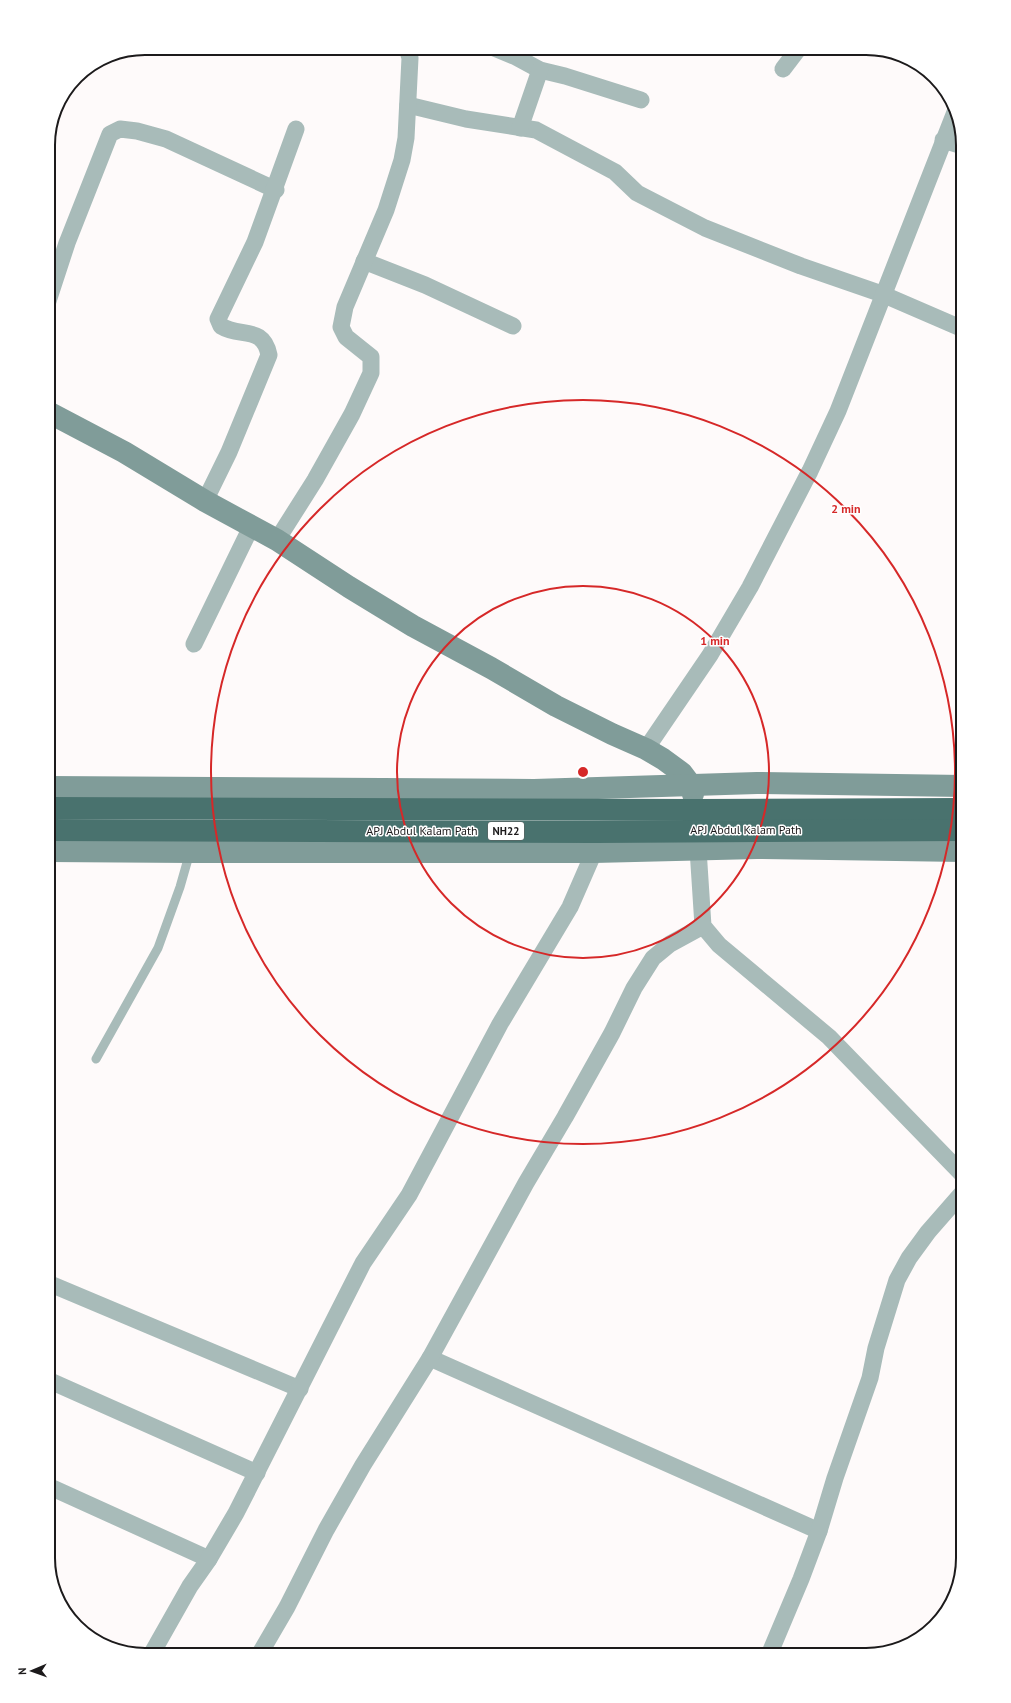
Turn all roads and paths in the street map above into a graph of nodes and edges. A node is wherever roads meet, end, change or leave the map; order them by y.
1 (409, 55) edge
2 (511, 55) edge
3 (794, 55) edge
4 (783, 69) dead end
5 (540, 70) junction
6 (641, 100) dead end
7 (408, 105) junction
8 (952, 119) edge
9 (520, 128) junction
10 (296, 129) dead end
11 (943, 140) junction
12 (956, 144) edge
13 (276, 190) junction
14 (364, 261) junction
15 (55, 280) edge
16 (882, 294) junction
17 (513, 326) dead end
18 (956, 326) edge
19 (55, 416) edge
20 (205, 501) junction
21 (251, 527) junction
22 (277, 540) junction
23 (194, 644) dead end
24 (646, 749) junction
25 (691, 785) junction
26 (956, 786) edge
27 (55, 787) edge
28 (55, 808) edge
29 (956, 810) edge
30 (55, 830) edge
31 (697, 830) junction
32 (956, 830) edge
33 (55, 851) edge
34 (956, 851) edge
35 (190, 852) junction
36 (594, 852) junction
37 (703, 926) junction
38 (96, 1059) dead end
39 (956, 1167) edge
40 (956, 1200) edge
41 (55, 1286) edge
42 (430, 1358) junction
43 (55, 1383) edge
44 (300, 1389) junction
45 (257, 1473) junction
46 (55, 1489) edge
47 (819, 1531) junction
48 (209, 1559) junction
49 (155, 1648) edge
50 (263, 1648) edge
51 (772, 1648) edge

1 - 7 street
2 - 5 street
3 - 4 street
5 - 6 street
5 - 9 street
7 - 9 street
7 - 14 street
8 - 11 street
9 - 16 street
10 - 13 street
11 - 12 street
11 - 16 street
13 - 15 street
13 - 20 street
14 - 17 street
14 - 22 street
16 - 18 street
16 - 24 street
19 - 20 street
20 - 21 street
21 - 22 street
21 - 23 street
22 - 24 street
24 - 25 street
25 - 26 street
25 - 27 street
25 - 31 street
28 - 31 highway, APJ Abdul Kalam Path / NH22
29 - 31 highway, APJ Abdul Kalam Path / NH22
30 - 31 highway, APJ Abdul Kalam Path / NH22
31 - 32 highway, APJ Abdul Kalam Path / NH22
31 - 34 street, NH22
31 - 36 street, NH22
31 - 37 street
33 - 35 street, NH22
35 - 36 street, NH22
35 - 38 lane
36 - 44 street
37 - 39 street
37 - 42 street
40 - 47 street
41 - 44 street
42 - 47 street
42 - 50 street
43 - 45 street
44 - 45 street
45 - 48 street
46 - 48 street
47 - 51 street
48 - 49 street

